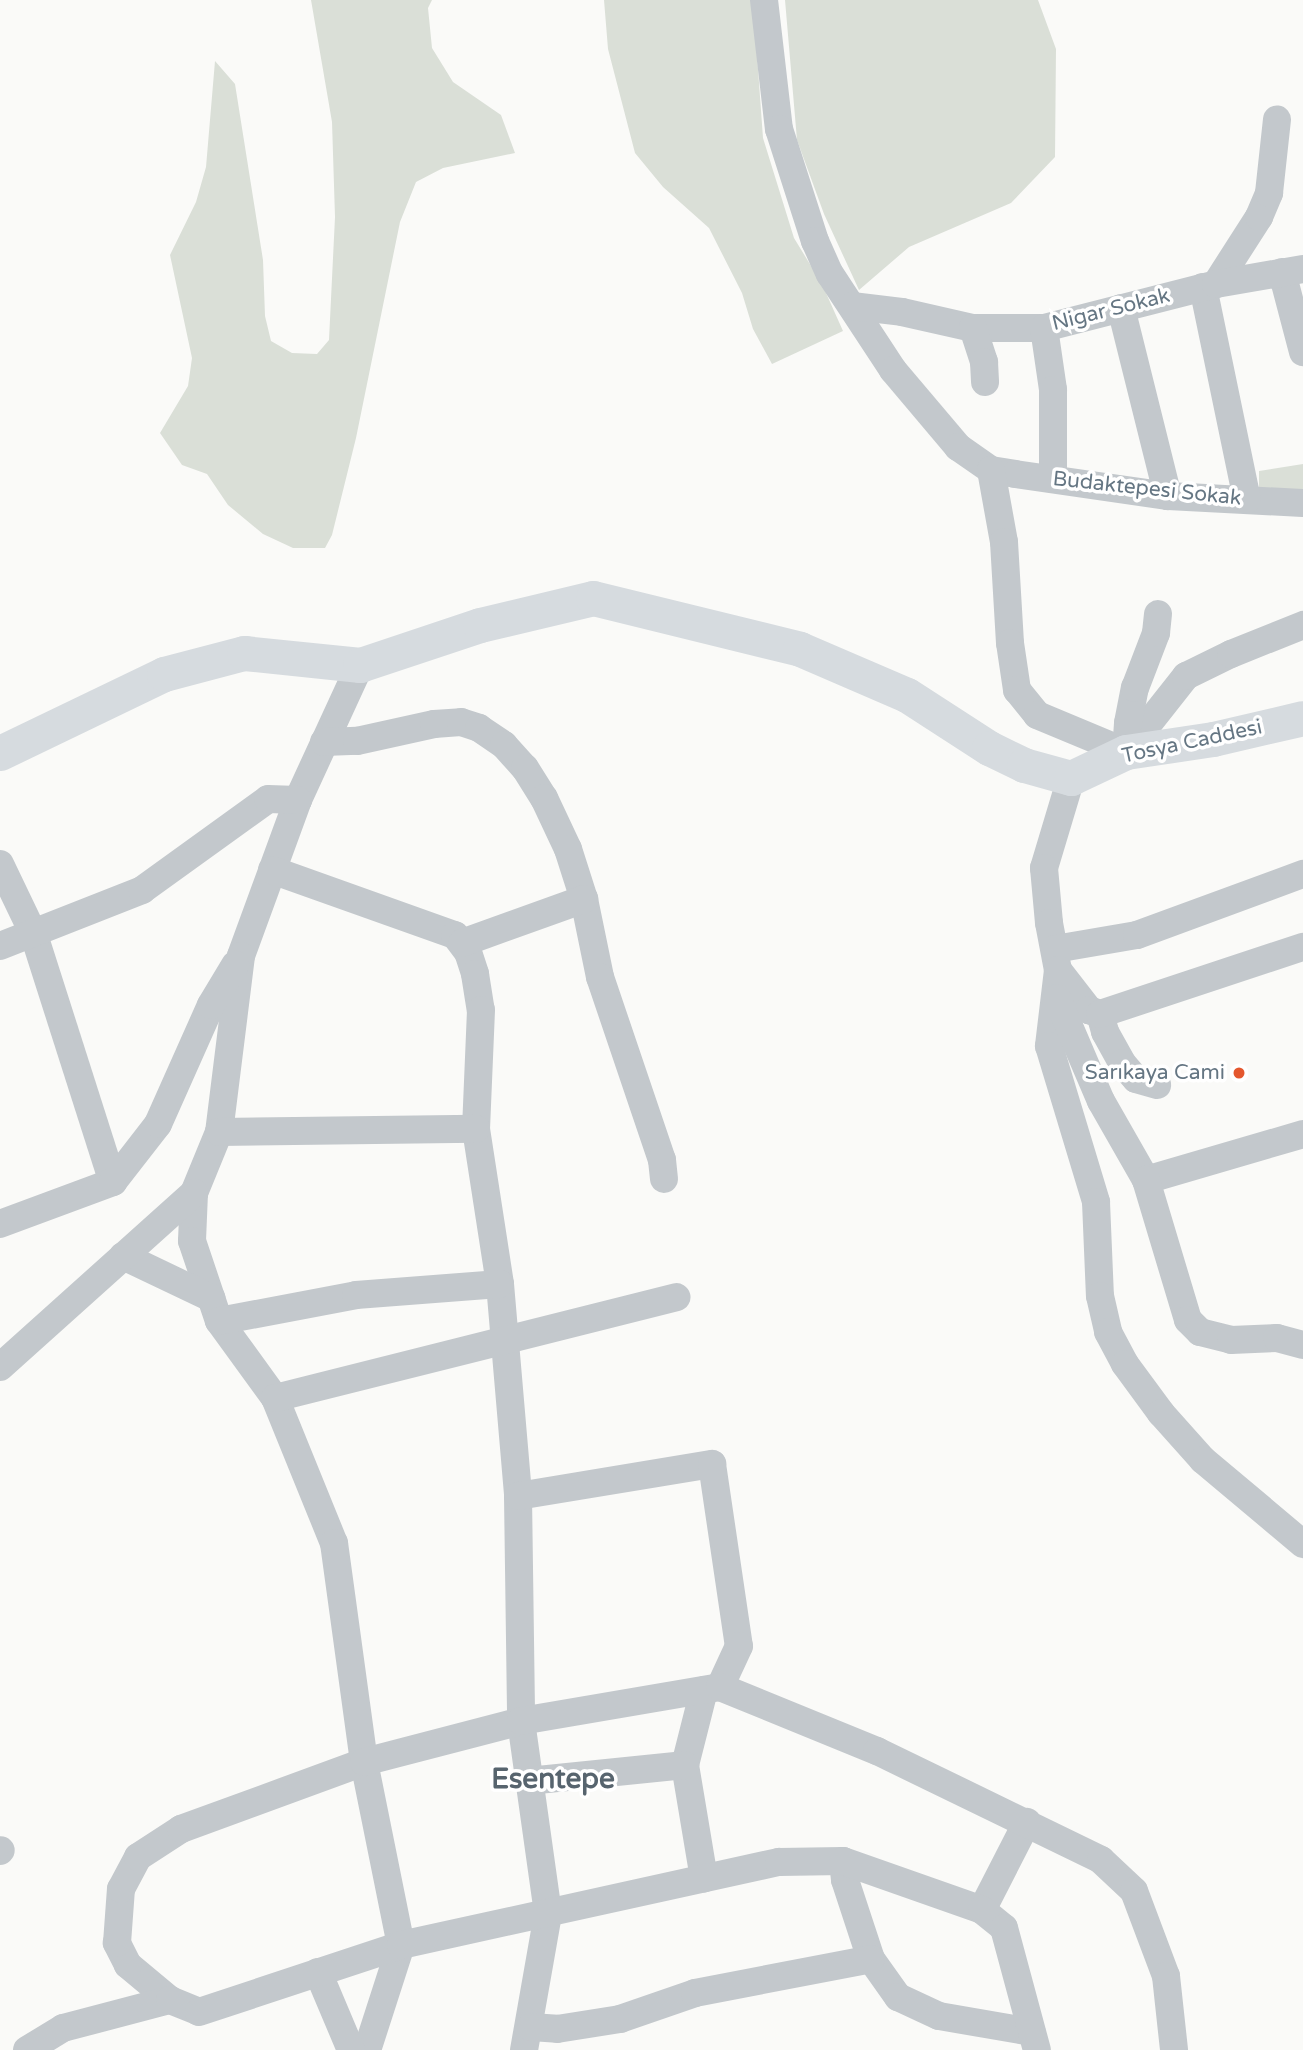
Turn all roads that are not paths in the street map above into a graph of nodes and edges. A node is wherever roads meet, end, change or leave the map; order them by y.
1 (764, 0) edge
2 (1277, 120) dead end
3 (1293, 271) edge
4 (1210, 285) junction
5 (852, 306) junction
6 (1121, 309) junction
7 (973, 328) junction
8 (1044, 328) junction
9 (1303, 352) edge
10 (985, 382) dead end
11 (991, 470) junction
12 (1053, 479) junction
13 (1168, 496) junction
14 (1247, 500) junction
15 (1303, 503) edge
16 (1158, 614) dead end
17 (1303, 625) edge
18 (359, 665) junction
19 (1303, 718) edge
20 (324, 742) junction
21 (1126, 752) junction
22 (0, 753) edge
23 (1071, 778) junction
24 (298, 800) junction
25 (0, 863) edge
26 (272, 870) junction
27 (1303, 874) edge
28 (584, 899) junction
29 (34, 935) junction
30 (462, 943) junction
31 (0, 946) edge
32 (1303, 947) edge
33 (240, 956) junction
34 (1057, 959) junction
35 (1057, 998) junction
36 (1100, 1014) junction
37 (1157, 1085) dead end
38 (476, 1129) junction
39 (219, 1132) junction
40 (1303, 1134) edge
41 (664, 1179) dead end
42 (1146, 1180) junction
43 (113, 1182) junction
44 (194, 1193) junction
45 (0, 1224) edge
46 (123, 1256) junction
47 (500, 1284) junction
48 (677, 1297) dead end
49 (215, 1309) junction
50 (507, 1340) junction
51 (1303, 1345) edge
52 (0, 1367) edge
53 (275, 1398) junction
54 (518, 1496) junction
55 (1303, 1544) edge
56 (712, 1689) junction
57 (521, 1721) junction
58 (364, 1762) junction
59 (685, 1765) junction
60 (528, 1781) junction
61 (1027, 1822) junction
62 (844, 1861) junction
63 (704, 1878) junction
64 (982, 1910) junction
65 (548, 1914) junction
66 (401, 1945) junction
67 (871, 1959) junction
68 (318, 1972) junction
69 (170, 2000) junction
70 (528, 2038) edge
71 (1035, 2041) edge
72 (27, 2050) edge
73 (351, 2050) edge
74 (367, 2050) edge
75 (1174, 2050) edge

1 - 5 street
2 - 4 street
3 - 4 street, Nigar Sokak
3 - 9 street
4 - 6 street, Nigar Sokak
4 - 14 street
5 - 7 street, Nigar Sokak
5 - 11 street
6 - 8 street, Nigar Sokak
6 - 13 street
7 - 8 street, Nigar Sokak
7 - 10 street
8 - 12 street
11 - 12 street, Budaktepesi Sokak
11 - 21 street
12 - 13 street, Budaktepesi Sokak
13 - 14 street, Budaktepesi Sokak
14 - 15 street, Budaktepesi Sokak
16 - 21 street
17 - 21 street
18 - 20 street
18 - 22 main road
18 - 23 main road
19 - 21 main road, Tosya Caddesi
20 - 24 street
20 - 28 street
21 - 23 main road, Tosya Caddesi
23 - 34 street
24 - 26 street
24 - 29 street
25 - 29 street
26 - 30 street
26 - 33 street
27 - 34 street
28 - 30 street
28 - 41 street
29 - 31 street
29 - 43 street
30 - 38 street
32 - 36 street
33 - 39 street
33 - 43 street
34 - 35 street
34 - 36 street
35 - 42 street
35 - 55 street
36 - 37 street
38 - 39 street
38 - 47 street
39 - 44 street
40 - 42 street
42 - 51 street
43 - 45 street
44 - 46 street
44 - 49 street
46 - 49 street
46 - 52 street
47 - 49 street
47 - 50 street
48 - 50 street
49 - 53 street
50 - 53 street
50 - 54 street
53 - 58 street
54 - 56 street
54 - 57 street
56 - 57 street
56 - 59 street
56 - 61 street
57 - 58 street
57 - 60 street
58 - 66 street
58 - 69 street
59 - 60 street
59 - 63 street
60 - 65 street
61 - 64 street
61 - 75 street
62 - 63 street
62 - 64 street
62 - 67 street
63 - 65 street
64 - 71 street
65 - 66 street
65 - 70 street
66 - 68 street
66 - 74 street
67 - 70 street
67 - 71 street
68 - 69 street
68 - 73 street
69 - 72 street

